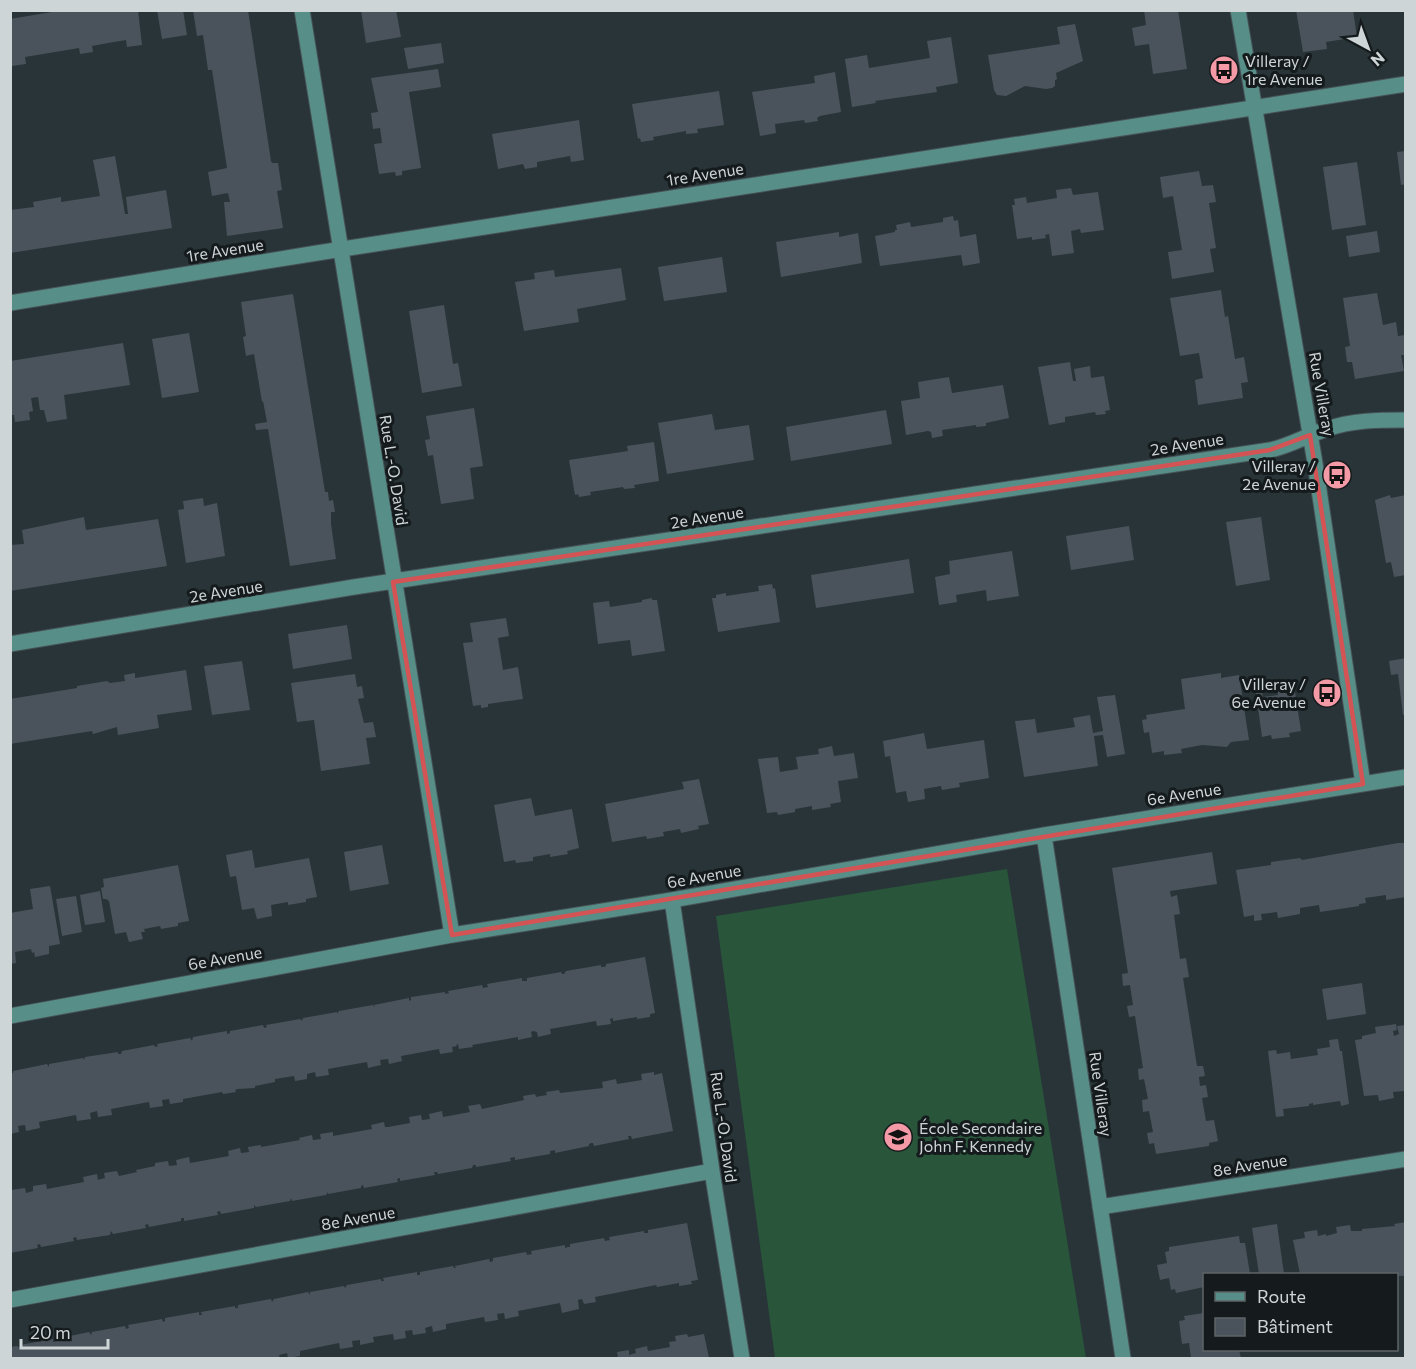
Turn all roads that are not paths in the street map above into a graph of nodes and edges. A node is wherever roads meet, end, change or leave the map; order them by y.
1 (302, 10) edge
2 (1238, 10) edge
3 (1406, 84) edge
4 (1254, 107) junction
5 (340, 250) junction
6 (10, 303) edge
7 (1406, 420) edge
8 (1310, 435) junction
9 (393, 582) junction
10 (10, 644) edge
11 (1406, 777) edge
12 (1363, 784) junction
13 (1044, 835) junction
14 (672, 900) junction
15 (452, 935) junction
16 (10, 1016) edge
17 (1406, 1159) edge
18 (712, 1172) junction
19 (1100, 1207) junction
20 (10, 1300) edge
21 (742, 1359) edge
22 (1124, 1359) edge

1 - 5 street, Rue L.-O. David
2 - 4 street, Rue Villeray
3 - 4 street, 1re Avenue
4 - 5 street, 1re Avenue
4 - 8 street, Rue Villeray
5 - 6 street, 1re Avenue
5 - 9 street, Rue L.-O. David
7 - 8 street, 2e Avenue
8 - 9 street, 2e Avenue
8 - 12 street, Rue Villeray
9 - 10 street, 2e Avenue
9 - 15 street, Rue L.-O. David
11 - 12 street, 6e Avenue
12 - 13 street, 6e Avenue
13 - 14 street, 6e Avenue
13 - 19 street, Rue Villeray
14 - 15 street, 6e Avenue
14 - 18 street, Rue L.-O. David
15 - 16 street, 6e Avenue
17 - 19 street, 8e Avenue
18 - 20 street, 8e Avenue
18 - 21 street, Rue L.-O. David
19 - 22 street, Rue Villeray

